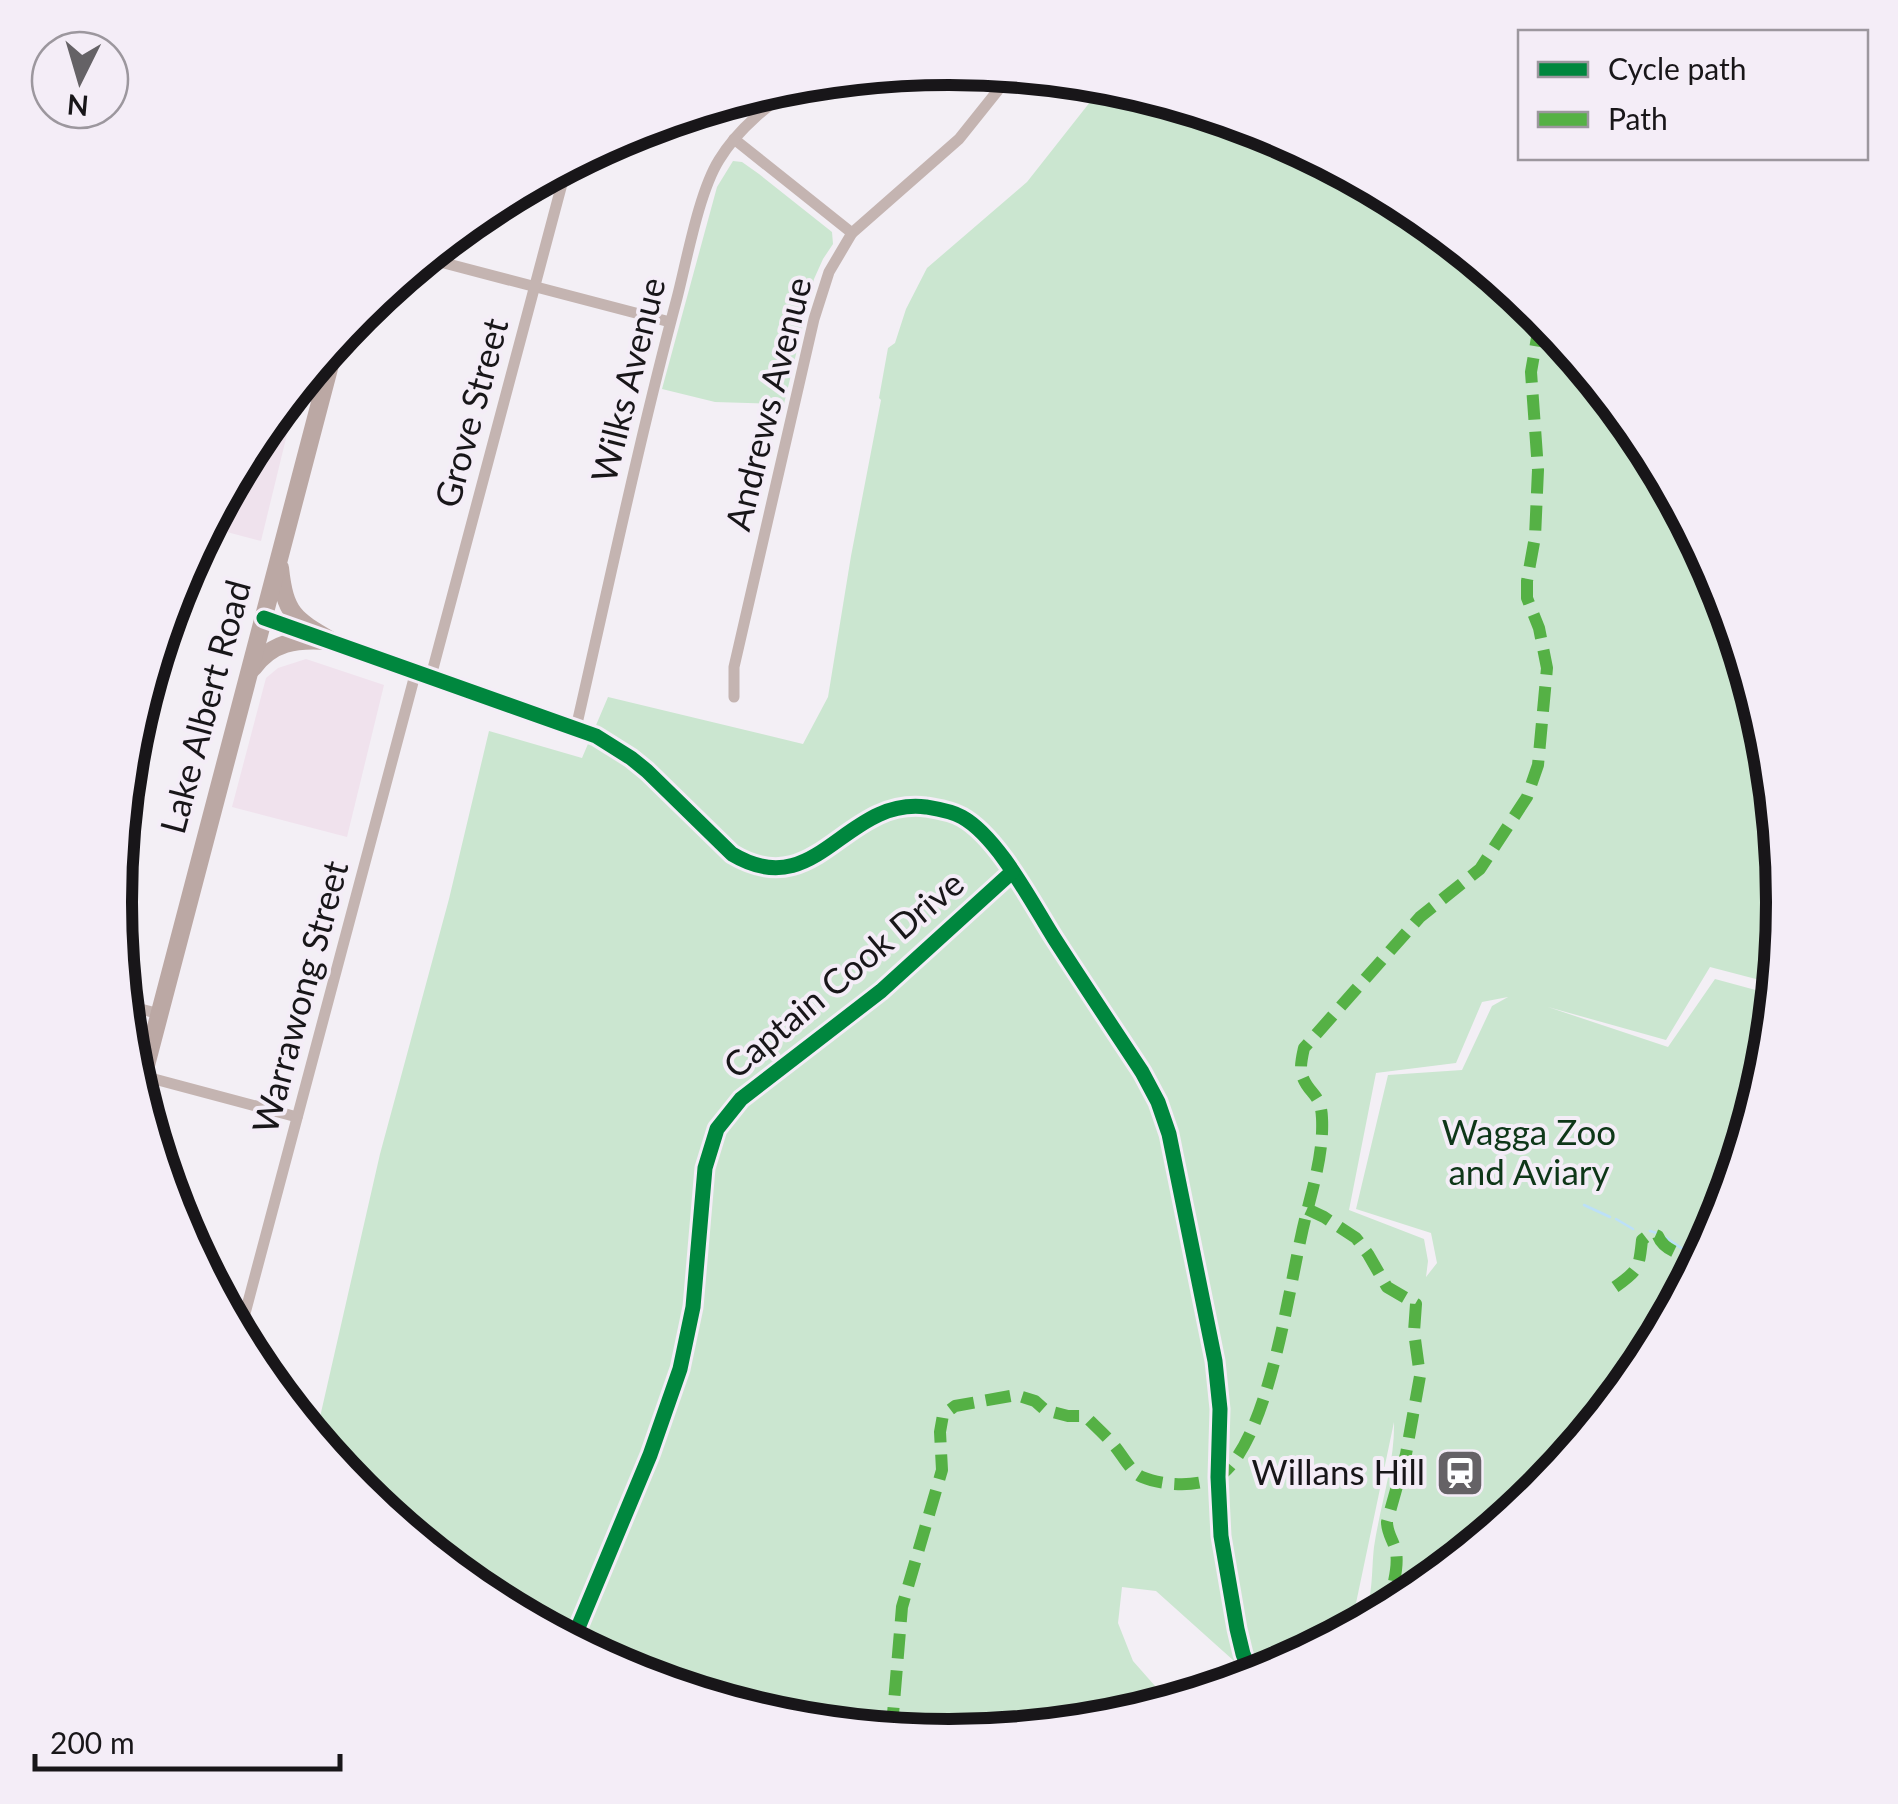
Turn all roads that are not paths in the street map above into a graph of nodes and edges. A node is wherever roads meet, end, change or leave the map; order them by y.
1 (1001, 87) edge
2 (771, 105) edge
3 (734, 138) junction
4 (562, 183) edge
5 (852, 232) junction
6 (442, 262) edge
7 (534, 286) junction
8 (670, 322) junction
9 (322, 379) edge
10 (279, 557) junction
11 (264, 618) junction
12 (332, 642) junction
13 (250, 672) junction
14 (423, 674) junction
15 (734, 697) dead end
16 (576, 728) junction
17 (1012, 872) junction
18 (139, 1009) edge
19 (160, 1014) junction
20 (148, 1059) edge
21 (154, 1087) edge
22 (297, 1117) junction
23 (245, 1316) edge
24 (577, 1629) edge
25 (1247, 1663) edge

1 - 5 street, Andrews Avenue
2 - 3 street, Wilks Avenue
3 - 5 street
3 - 8 street, Wilks Avenue
4 - 7 street, Grove Street
5 - 15 street, Andrews Avenue
6 - 7 street
7 - 8 street
7 - 14 street, Grove Street
8 - 16 street, Wilks Avenue
9 - 10 main road, Lake Albert Road
10 - 11 main road, Lake Albert Road
10 - 12 main road
11 - 12 street
11 - 13 main road, Lake Albert Road
12 - 13 main road
12 - 14 street
13 - 19 main road, Lake Albert Road
14 - 16 street
14 - 22 street, Warrawong Street
16 - 17 street
17 - 24 street, Captain Cook Drive
17 - 25 street
18 - 19 street
19 - 20 main road, Lake Albert Road
21 - 22 street
22 - 23 street, Warrawong Street

